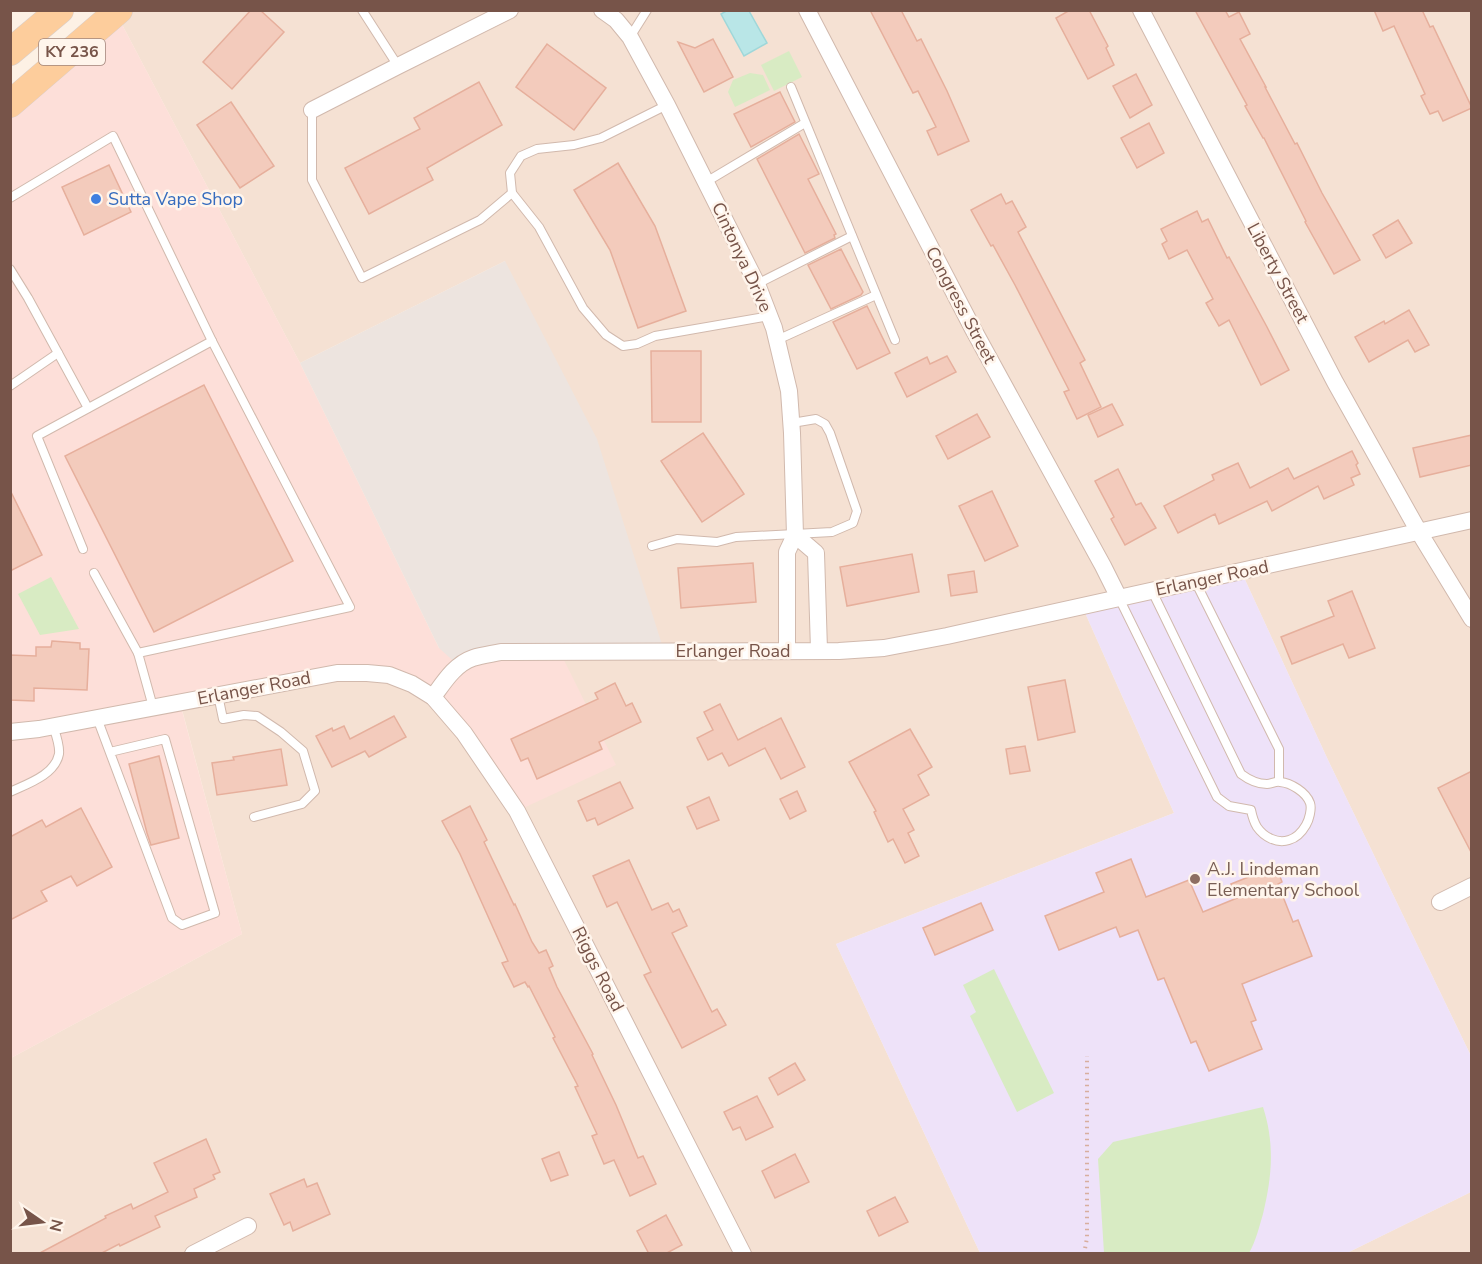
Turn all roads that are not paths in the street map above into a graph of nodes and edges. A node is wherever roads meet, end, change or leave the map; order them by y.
1 (60, 10) edge
2 (119, 10) edge
3 (362, 10) edge
4 (510, 10) edge
5 (602, 10) edge
6 (647, 10) edge
7 (807, 10) edge
8 (1141, 10) edge
9 (630, 37) junction
10 (10, 52) edge
11 (398, 66) junction
12 (791, 87) dead end
13 (10, 104) edge
14 (667, 105) junction
15 (312, 110) joint
16 (805, 123) junction
17 (706, 182) junction
18 (512, 194) junction
19 (10, 198) edge
20 (852, 236) junction
21 (10, 269) edge
22 (757, 284) junction
23 (876, 295) junction
24 (770, 316) junction
25 (777, 340) junction
26 (895, 340) dead end
27 (212, 341) junction
28 (58, 353) junction
29 (10, 386) edge
30 (88, 408) junction
31 (792, 423) junction
32 (1472, 520) edge
33 (1419, 532) junction
34 (795, 535) junction
35 (652, 546) dead end
36 (82, 549) dead end
37 (94, 573) dead end
38 (1195, 581) junction
39 (1152, 591) junction
40 (1119, 598) junction
41 (1472, 619) edge
42 (787, 650) junction
43 (819, 650) junction
44 (138, 653) junction
45 (218, 695) junction
46 (433, 697) junction
47 (153, 707) junction
48 (97, 718) junction
49 (53, 726) junction
50 (10, 732) edge
51 (110, 752) junction
52 (1279, 781) junction
53 (10, 792) edge
54 (254, 817) dead end
55 (1472, 886) edge
56 (1440, 902) dead end
57 (248, 1226) dead end
58 (193, 1254) edge
59 (743, 1254) edge

1 - 10 main road, KY 236
2 - 13 main road, KY 236
3 - 11 lane
4 - 11 street
5 - 9 street, Cintonya Drive
6 - 9 lane
7 - 40 street, Congress Street
8 - 33 street, Liberty Street
9 - 14 street, Cintonya Drive
11 - 15 street
12 - 16 lane
14 - 17 street, Cintonya Drive
14 - 18 lane
15 - 18 lane
16 - 17 lane
16 - 20 lane
17 - 22 street, Cintonya Drive
18 - 24 lane
19 - 27 lane
20 - 22 lane
20 - 23 lane
21 - 28 lane
22 - 24 street, Cintonya Drive
23 - 25 lane
23 - 26 lane
24 - 25 street, Cintonya Drive
25 - 31 street, Cintonya Drive
27 - 30 lane
27 - 44 lane
28 - 29 lane
28 - 30 lane
30 - 36 lane
31 - 34 street, Cintonya Drive
31 - 34 lane
32 - 33 street, Erlanger Road
33 - 38 street, Erlanger Road
33 - 41 street, Liberty Street
34 - 35 lane
34 - 42 street, Cintonya Drive
34 - 43 street
37 - 44 lane
38 - 39 street, Erlanger Road
38 - 52 lane
39 - 40 street, Erlanger Road
39 - 52 lane
40 - 43 street, Erlanger Road
40 - 52 lane
42 - 43 street, Erlanger Road
42 - 46 street, Erlanger Road
44 - 47 lane
45 - 46 street, Erlanger Road
45 - 47 street, Erlanger Road
45 - 54 lane
46 - 59 street, Riggs Road
47 - 48 street, Erlanger Road
48 - 49 street, Erlanger Road
48 - 51 lane
49 - 50 street, Erlanger Road
49 - 53 lane
51 - 51 lane
55 - 56 street
57 - 58 street

